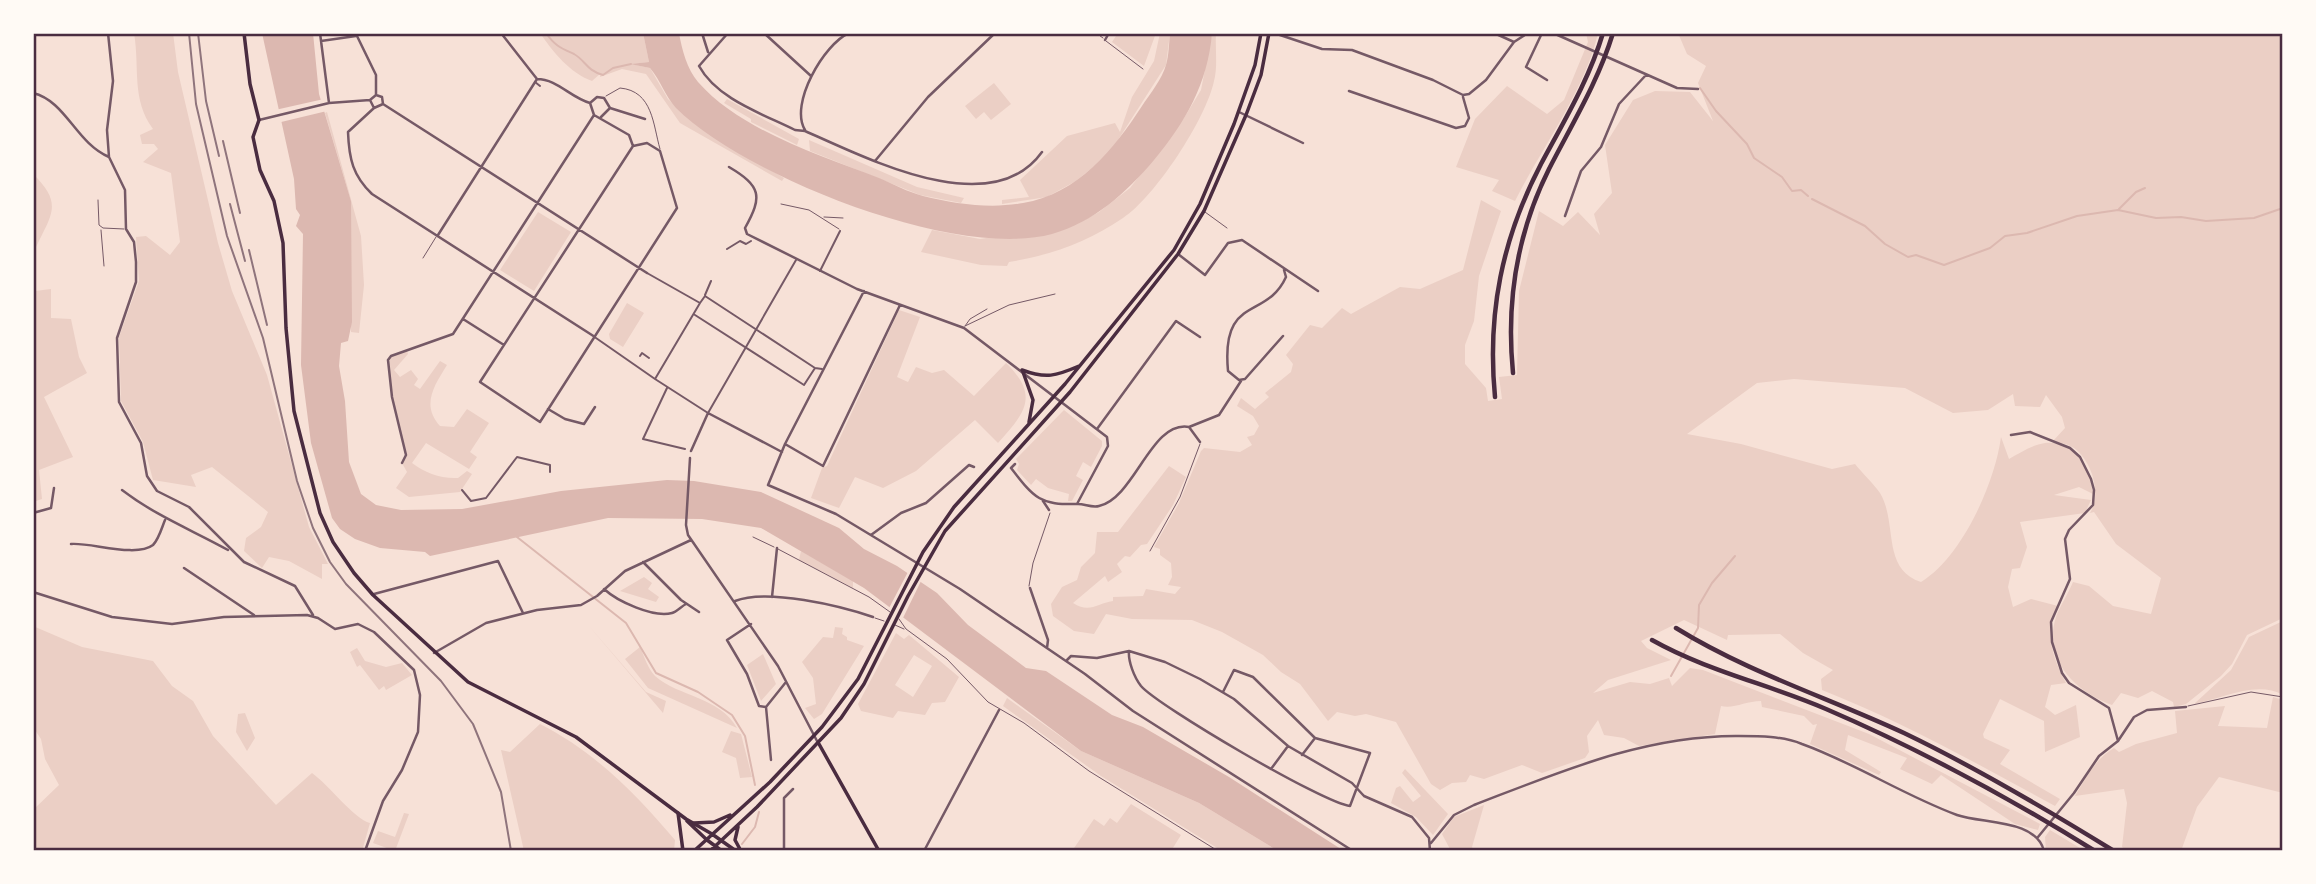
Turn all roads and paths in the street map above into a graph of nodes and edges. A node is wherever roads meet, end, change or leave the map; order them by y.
1 (108, 33) edge
2 (244, 33) edge
3 (320, 33) edge
4 (502, 33) edge
5 (702, 33) edge
6 (729, 33) edge
7 (764, 33) edge
8 (849, 33) edge
9 (995, 33) edge
10 (1096, 33) edge
11 (1109, 33) edge
12 (1261, 33) edge
13 (1271, 33) edge
14 (1494, 33) edge
15 (1528, 33) edge
16 (1542, 33) edge
17 (1553, 33) edge
18 (1603, 33) edge
19 (1613, 33) edge
20 (358, 35) edge
21 (1105, 40) junction
22 (321, 41) junction
23 (1514, 42) junction
24 (708, 52) junction
25 (1143, 69) dead end
26 (1646, 75) junction
27 (811, 76) junction
28 (536, 80) junction
29 (1547, 80) dead end
30 (540, 86) dead end
31 (1698, 89) dead end
32 (1349, 91) dead end
33 (33, 93) edge
34 (376, 95) junction
35 (1463, 95) junction
36 (604, 98) junction
37 (370, 100) junction
38 (590, 103) junction
39 (327, 104) junction
40 (383, 104) junction
41 (374, 108) junction
42 (610, 108) junction
43 (1239, 112) junction
44 (594, 115) junction
45 (1246, 115) junction
46 (601, 117) junction
47 (645, 119) dead end
48 (259, 120) junction
49 (805, 131) junction
50 (1303, 143) dead end
51 (633, 146) junction
52 (660, 151) junction
53 (1042, 152) dead end
54 (108, 157) junction
55 (875, 162) junction
56 (481, 166) junction
57 (729, 167) dead end
58 (98, 200) dead end
59 (537, 203) junction
60 (781, 204) dead end
61 (1204, 211) junction
62 (1565, 216) dead end
63 (822, 217) junction
64 (843, 218) dead end
65 (103, 228) junction
66 (1227, 228) dead end
67 (126, 229) junction
68 (579, 229) junction
69 (840, 232) joint
70 (438, 235) junction
71 (751, 241) dead end
72 (727, 249) dead end
73 (1178, 254) junction
74 (424, 258) dead end
75 (796, 259) junction
76 (104, 267) dead end
77 (639, 268) junction
78 (1284, 270) junction
79 (493, 272) junction
80 (647, 272) joint
81 (820, 272) junction
82 (711, 281) dead end
83 (864, 291) junction
84 (1318, 291) dead end
85 (1055, 294) dead end
86 (705, 296) junction
87 (534, 297) junction
88 (700, 303) junction
89 (901, 304) junction
90 (987, 309) dead end
91 (693, 315) junction
92 (463, 319) junction
93 (965, 327) junction
94 (757, 328) junction
95 (1283, 336) dead end
96 (595, 337) junction
97 (1200, 337) dead end
98 (504, 345) junction
99 (743, 349) junction
100 (640, 356) dead end
101 (649, 358) dead end
102 (1081, 365) junction
103 (815, 368) junction
104 (823, 369) junction
105 (1023, 370) junction
106 (1513, 373) dead end
107 (653, 378) junction
108 (1241, 380) junction
109 (804, 384) junction
110 (669, 386) junction
111 (811, 393) junction
112 (1053, 395) junction
113 (1495, 397) dead end
114 (1061, 401) junction
115 (595, 407) dead end
116 (548, 409) junction
117 (708, 413) junction
118 (1029, 422) junction
119 (1189, 427) junction
120 (1097, 429) junction
121 (2011, 435) dead end
122 (1200, 442) joint
123 (785, 444) junction
124 (685, 449) dead end
125 (691, 451) dead end
126 (782, 452) junction
127 (690, 458) dead end
128 (402, 463) dead end
129 (1015, 464) dead end
130 (974, 467) dead end
131 (550, 472) dead end
132 (54, 488) dead end
133 (122, 490) dead end
134 (462, 490) dead end
135 (1041, 498) junction
136 (1077, 504) junction
137 (1049, 510) joint
138 (33, 513) edge
139 (165, 520) junction
140 (872, 535) junction
141 (753, 537) dead end
142 (691, 540) junction
143 (71, 544) dead end
144 (777, 548) junction
145 (232, 551) junction
146 (1150, 551) dead end
147 (643, 562) junction
148 (184, 568) dead end
149 (1030, 588) joint
150 (604, 589) junction
151 (33, 592) edge
152 (373, 594) junction
153 (772, 598) junction
154 (735, 601) junction
155 (686, 604) junction
156 (699, 612) dead end
157 (523, 613) junction
158 (254, 615) junction
159 (313, 615) junction
160 (873, 617) joint
161 (751, 624) junction
162 (1676, 628) dead end
163 (906, 629) junction
164 (1652, 640) dead end
165 (1047, 648) junction
166 (1129, 651) junction
167 (435, 653) junction
168 (1066, 661) junction
169 (786, 682) junction
170 (1223, 692) junction
171 (2283, 698) edge
172 (2186, 706) joint
173 (766, 707) junction
174 (999, 710) junction
175 (814, 736) junction
176 (1315, 738) junction
177 (2118, 741) junction
178 (819, 744) junction
179 (1287, 746) junction
180 (1370, 753) junction
181 (1302, 755) junction
182 (1374, 755) dead end
183 (771, 760) dead end
184 (1271, 769) junction
185 (793, 789) dead end
186 (1359, 789) junction
187 (678, 813) junction
188 (735, 813) junction
189 (686, 819) junction
190 (694, 823) junction
191 (739, 825) junction
192 (712, 834) junction
193 (2040, 839) junction
194 (707, 840) junction
195 (722, 841) junction
196 (1431, 843) junction
197 (715, 846) junction
198 (721, 850) edge
199 (365, 851) edge
200 (683, 851) edge
201 (694, 851) edge
202 (710, 851) edge
203 (739, 851) edge
204 (784, 851) edge
205 (879, 851) edge
206 (923, 851) edge
207 (1218, 851) edge
208 (1353, 851) edge
209 (1430, 851) edge
210 (2044, 851) edge
211 (2095, 851) edge
212 (2114, 851) edge

1 - 54 street
2 - 48 main road
3 - 22 street
4 - 28 street
5 - 24 street
6 - 24 street
7 - 27 street
8 - 27 street
9 - 55 street
10 - 21 lane
11 - 21 street
12 - 43 main road
13 - 35 street
13 - 45 main road
14 - 23 street
15 - 23 street
16 - 29 street
17 - 26 street
18 - 113 highway
19 - 106 highway
20 - 22 street
20 - 34 street
21 - 25 lane
22 - 39 street
23 - 35 street
24 - 49 street
26 - 31 street
26 - 62 street
27 - 49 street
28 - 30 street
28 - 38 street
28 - 56 street
32 - 35 street
33 - 54 street
34 - 37 street
34 - 40 street
36 - 38 street
36 - 42 street
36 - 52 lane
37 - 39 street
37 - 41 street
38 - 44 street
39 - 48 street
40 - 41 street
40 - 56 street
41 - 70 street
42 - 46 street
42 - 47 street
43 - 45 street
43 - 102 main road
44 - 46 street
44 - 59 street
45 - 50 street
45 - 61 main road
46 - 51 street
48 - 152 main road
49 - 55 street
51 - 52 street
51 - 68 street
52 - 77 street
53 - 55 street
54 - 67 street
56 - 59 street
56 - 70 street
57 - 75 street
58 - 65 lane
59 - 68 street
59 - 79 street
60 - 63 lane
61 - 66 lane
61 - 73 main road
63 - 64 lane
63 - 69 lane
65 - 67 lane
65 - 76 lane
67 - 145 street
68 - 77 street
68 - 87 street
69 - 81 street
70 - 74 lane
70 - 79 street
71 - 72 street
73 - 78 street
73 - 114 main road
75 - 81 street
75 - 94 street
77 - 80 street
77 - 96 street
78 - 84 street
78 - 108 street
79 - 87 street
79 - 92 street
80 - 88 street
81 - 83 street
82 - 86 street
83 - 89 street
83 - 104 street
85 - 93 lane
86 - 88 street
86 - 94 street
87 - 96 street
87 - 98 street
88 - 91 street
89 - 93 street
89 - 123 street
90 - 93 lane
91 - 99 street
91 - 107 street
92 - 98 street
92 - 128 street
93 - 105 street
94 - 99 street
94 - 103 street
95 - 108 street
96 - 107 street
96 - 116 street
97 - 120 street
98 - 116 street
99 - 109 street
99 - 117 street
100 - 101 street
102 - 105 main road
102 - 112 main road
103 - 104 street
103 - 109 street
104 - 111 street
105 - 112 street
105 - 118 main road
107 - 110 street
108 - 119 street
109 - 111 street
110 - 117 street
110 - 124 street
111 - 123 street
112 - 114 street
112 - 118 main road
114 - 120 street
114 - 178 main road
115 - 116 street
117 - 125 street
117 - 126 street
118 - 175 main road
119 - 122 street
119 - 136 street
120 - 136 street
121 - 177 street
122 - 146 lane
123 - 126 street
126 - 140 street
127 - 142 street
129 - 135 street
130 - 140 street
131 - 134 street
132 - 138 street
133 - 139 street
135 - 136 street
135 - 137 street
137 - 149 lane
139 - 143 street
139 - 145 street
140 - 165 street
141 - 144 lane
142 - 147 street
142 - 154 street
144 - 153 street
144 - 163 lane
145 - 159 street
147 - 150 street
147 - 155 street
148 - 158 street
149 - 165 street
150 - 155 street
150 - 157 street
151 - 158 street
152 - 157 street
152 - 167 main road
153 - 154 street
153 - 160 street
154 - 161 street
155 - 156 street
157 - 167 street
158 - 159 street
159 - 199 street
160 - 163 lane
161 - 169 street
161 - 173 street
162 - 212 highway
163 - 174 lane
164 - 211 highway
165 - 168 street
166 - 168 street
166 - 170 street
166 - 184 street
167 - 187 main road
168 - 208 street
169 - 173 street
169 - 175 street
170 - 176 street
170 - 179 street
171 - 172 lane
172 - 177 street
173 - 183 street
174 - 206 street
174 - 207 lane
175 - 178 street
175 - 188 main road
176 - 180 street
176 - 181 street
177 - 193 street
178 - 191 main road
178 - 205 main road
179 - 181 street
179 - 184 street
180 - 182 street
180 - 186 street
181 - 186 street
184 - 186 street
185 - 204 street
186 - 196 street
187 - 189 main road
187 - 200 main road
188 - 190 main road
188 - 192 main road
189 - 190 main road
189 - 194 main road
190 - 192 main road
191 - 195 main road
191 - 203 main road
192 - 194 main road
192 - 195 main road
193 - 196 street
193 - 210 street
194 - 197 main road
194 - 201 main road
195 - 197 main road
195 - 203 main road
196 - 209 street
197 - 198 main road
197 - 202 main road

